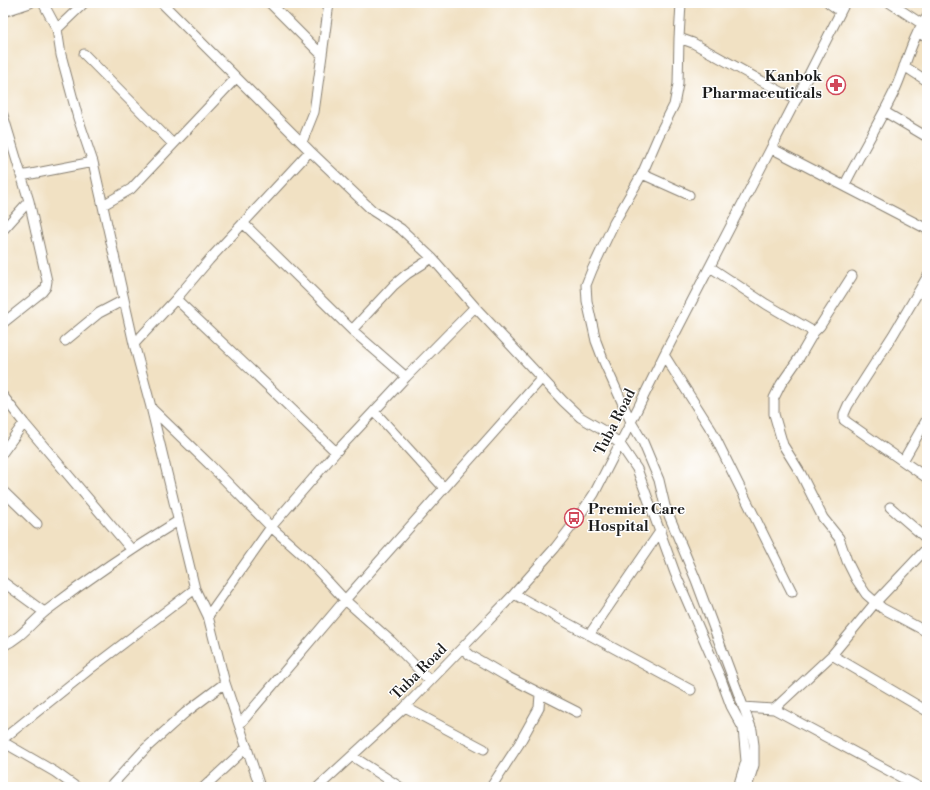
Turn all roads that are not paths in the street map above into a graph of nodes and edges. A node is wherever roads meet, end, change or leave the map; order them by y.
1 (30, 3) edge
2 (43, 3) edge
3 (84, 3) edge
4 (162, 3) edge
5 (270, 3) edge
6 (329, 3) edge
7 (681, 3) edge
8 (829, 3) edge
9 (890, 3) edge
10 (842, 7) edge
11 (3, 12) edge
12 (923, 24) edge
13 (56, 29) junction
14 (679, 38) junction
15 (927, 38) edge
16 (84, 54) dead end
17 (322, 56) junction
18 (904, 66) junction
19 (236, 78) junction
20 (927, 81) edge
21 (796, 100) junction
22 (885, 112) junction
23 (4, 121) edge
24 (927, 137) edge
25 (302, 142) junction
26 (173, 144) junction
27 (771, 148) junction
28 (310, 151) junction
29 (93, 162) junction
30 (642, 174) junction
31 (21, 176) junction
32 (844, 186) junction
33 (689, 195) dead end
34 (29, 201) junction
35 (102, 205) junction
36 (243, 223) junction
37 (927, 229) edge
38 (3, 230) edge
39 (432, 258) junction
40 (710, 267) junction
41 (852, 276) dead end
42 (927, 277) edge
43 (176, 299) junction
44 (124, 300) junction
45 (475, 308) junction
46 (3, 323) edge
47 (352, 330) junction
48 (814, 332) junction
49 (65, 341) dead end
50 (134, 344) junction
51 (664, 355) junction
52 (406, 377) junction
53 (542, 378) junction
54 (3, 396) edge
55 (151, 407) junction
56 (374, 411) junction
57 (927, 419) edge
58 (631, 422) junction
59 (24, 423) junction
60 (620, 444) junction
61 (3, 452) edge
62 (336, 452) junction
63 (903, 461) junction
64 (927, 478) edge
65 (444, 488) junction
66 (3, 491) edge
67 (890, 507) dead end
68 (178, 521) junction
69 (37, 524) dead end
70 (271, 527) junction
71 (660, 530) junction
72 (927, 539) edge
73 (927, 548) edge
74 (131, 550) junction
75 (3, 582) edge
76 (195, 589) junction
77 (792, 592) dead end
78 (514, 594) junction
79 (345, 600) junction
80 (875, 603) junction
81 (44, 612) junction
82 (208, 616) junction
83 (927, 632) edge
84 (589, 635) junction
85 (3, 646) edge
86 (462, 648) junction
87 (832, 655) junction
88 (430, 681) junction
89 (225, 683) junction
90 (692, 690) dead end
91 (540, 694) junction
92 (405, 707) junction
93 (743, 707) junction
94 (774, 709) junction
95 (927, 711) edge
96 (577, 712) dead end
97 (240, 724) junction
98 (3, 739) edge
99 (3, 742) edge
100 (247, 747) junction
101 (484, 749) dead end
102 (352, 756) junction
103 (76, 787) edge
104 (110, 787) edge
105 (204, 787) edge
106 (260, 787) edge
107 (318, 787) edge
108 (400, 787) edge
109 (491, 787) edge
110 (738, 787) edge
111 (747, 787) edge
112 (919, 787) edge

1 - 11 street
2 - 13 street
3 - 13 street
4 - 19 street
5 - 17 street
6 - 17 street
7 - 14 street
8 - 10 street
9 - 12 street
10 - 21 street, Tuba Road
12 - 15 street
12 - 18 street
13 - 29 street
14 - 21 street
14 - 30 street
16 - 26 street
17 - 25 street
18 - 20 street
18 - 22 street
19 - 25 street
19 - 26 street
21 - 27 street, Tuba Road
22 - 24 street
22 - 32 street
23 - 31 street
25 - 28 street
26 - 35 street
27 - 32 street
27 - 40 street, Tuba Road
28 - 36 street
28 - 39 street
29 - 31 street
29 - 35 street
30 - 33 street
30 - 58 street
31 - 34 street
32 - 37 street
34 - 38 street
34 - 46 street
35 - 44 street
36 - 43 street
36 - 47 street
39 - 45 street
39 - 47 street
40 - 48 street
40 - 51 street, Tuba Road
41 - 48 street
42 - 63 street
43 - 50 street
43 - 62 street
44 - 49 street
44 - 50 street
45 - 52 street
45 - 53 street
47 - 52 street
48 - 80 street
50 - 55 street
51 - 58 street, Tuba Road
51 - 77 street
52 - 56 street
53 - 60 street
53 - 65 street
54 - 59 street
55 - 68 street
55 - 70 street
56 - 62 street
56 - 65 street
57 - 63 street
58 - 60 street, Tuba Road
58 - 93 street
59 - 61 street
59 - 74 street
60 - 71 street
60 - 78 street, Tuba Road
62 - 70 street
63 - 64 street
65 - 79 street
66 - 69 street
67 - 72 street
68 - 74 street
68 - 76 street
70 - 79 street
70 - 82 street
71 - 84 street
71 - 110 street
73 - 80 street
74 - 81 street
75 - 81 street
76 - 82 street
76 - 98 street
78 - 84 street
78 - 86 street, Tuba Road
79 - 88 street
79 - 97 street
80 - 83 street
80 - 87 street
81 - 85 street
82 - 89 street
84 - 90 street
86 - 88 street, Tuba Road
86 - 91 street
87 - 94 street
87 - 95 street
88 - 92 street, Tuba Road
89 - 97 street
89 - 104 street
91 - 96 street
91 - 109 street
92 - 101 street
92 - 102 street, Tuba Road
93 - 94 street
93 - 111 street
94 - 112 street
97 - 100 street
99 - 103 street
100 - 105 street
100 - 106 street
102 - 107 street, Tuba Road
102 - 108 street

